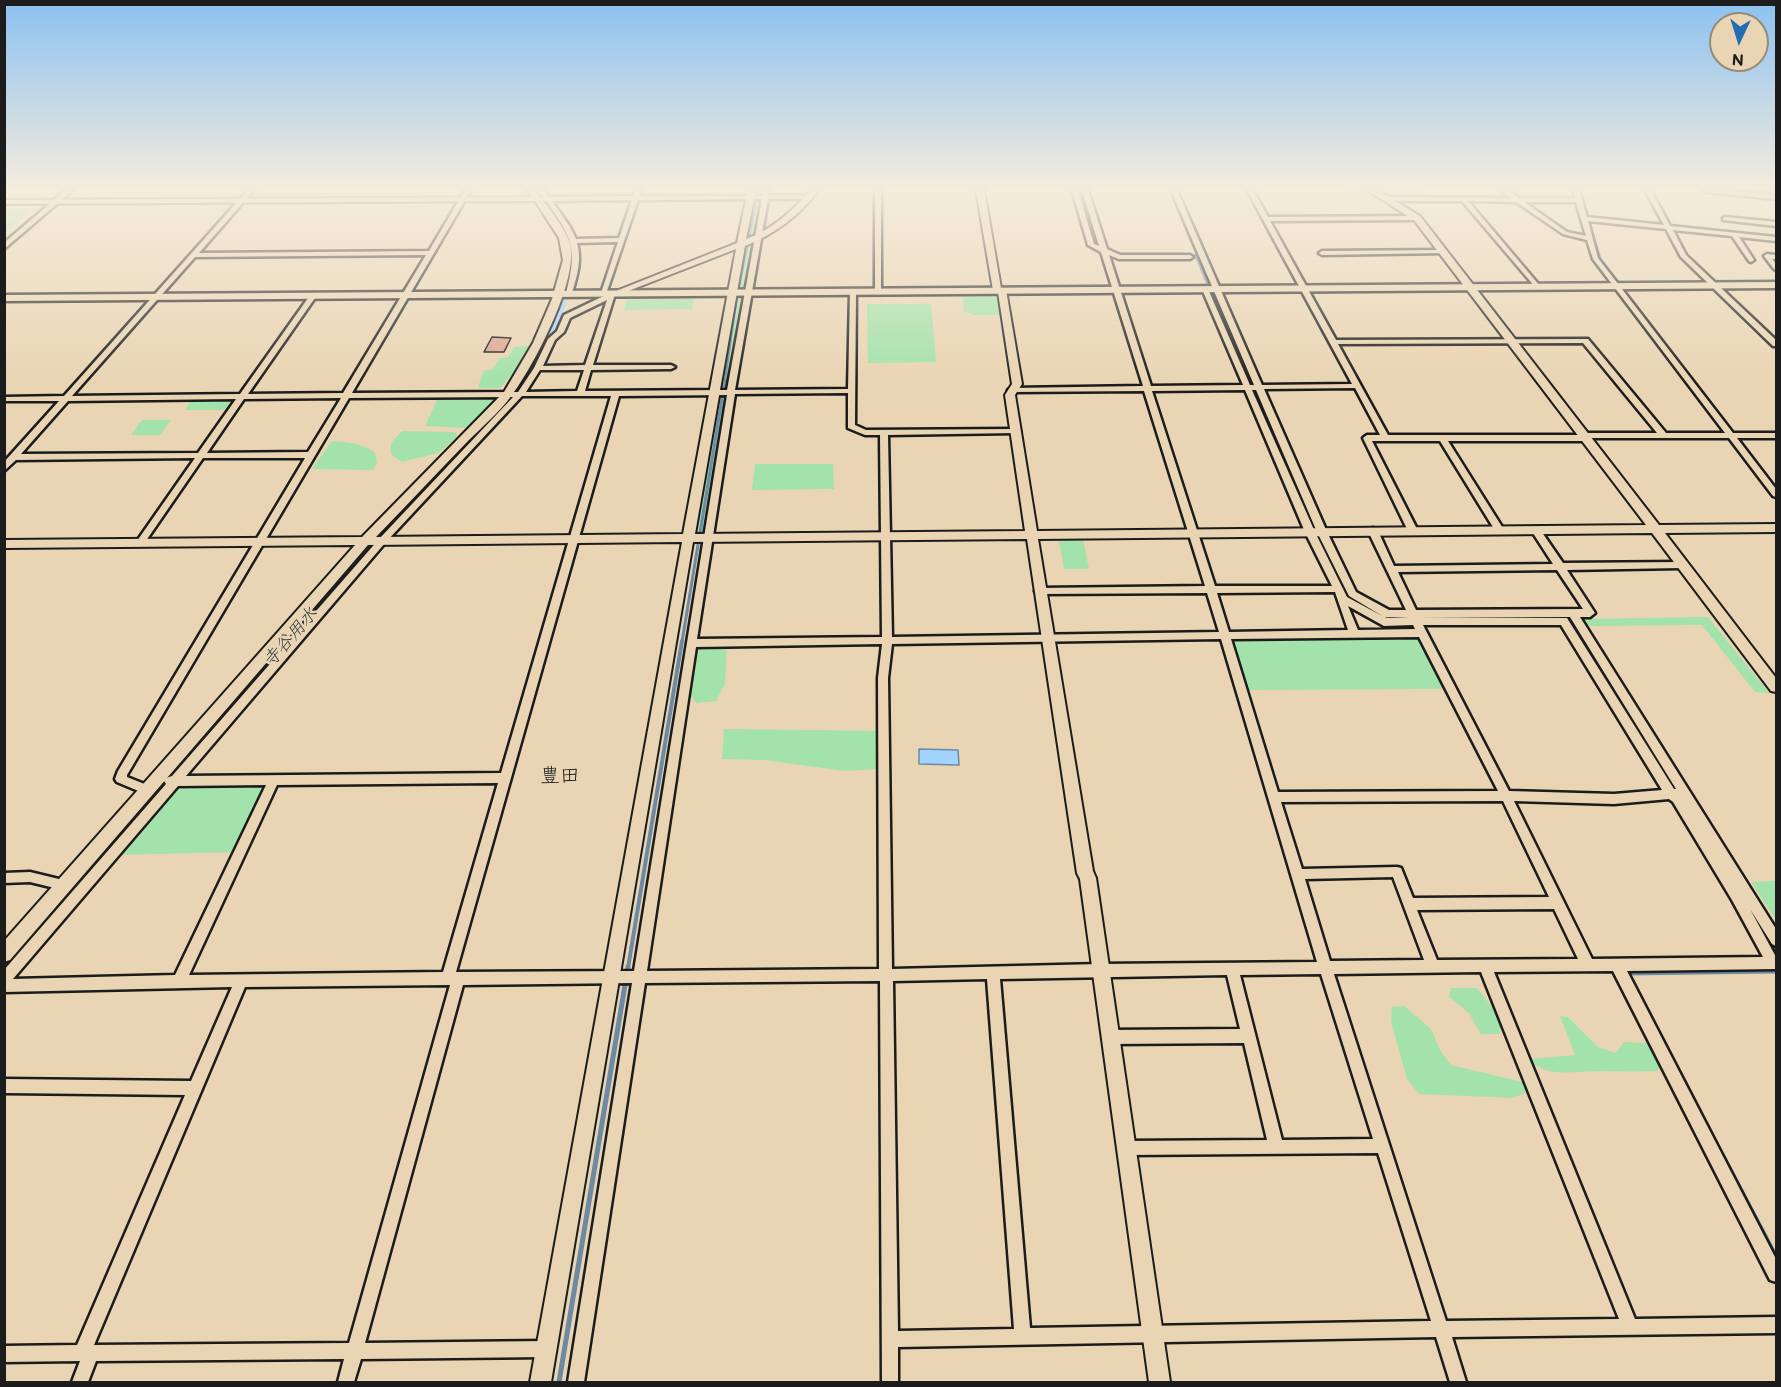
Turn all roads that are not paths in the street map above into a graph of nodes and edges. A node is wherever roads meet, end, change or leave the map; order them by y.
1 (192, 255) joint
2 (225, 255) edge
3 (429, 255) edge
4 (567, 255) edge
5 (576, 255) edge
6 (618, 255) edge
7 (715, 255) edge
8 (740, 255) edge
9 (754, 255) edge
10 (878, 255) edge
11 (992, 255) edge
12 (1105, 255) edge
13 (1113, 255) edge
14 (1199, 255) edge
15 (1285, 255) edge
16 (1445, 255) edge
17 (1511, 255) edge
18 (1594, 255) edge
19 (1682, 255) edge
20 (1748, 255) edge
21 (1190, 257) dead end
22 (1776, 257) edge
23 (1751, 260) dead end
24 (1776, 268) edge
25 (1776, 285) edge
26 (1714, 286) junction
27 (1469, 287) junction
28 (1538, 287) junction
29 (1616, 287) junction
30 (1303, 289) junction
31 (999, 290) junction
32 (1116, 290) junction
33 (1212, 290) junction
34 (853, 291) junction
35 (878, 291) junction
36 (740, 292) junction
37 (563, 293) junction
38 (610, 294) junction
39 (313, 295) junction
40 (405, 295) junction
41 (157, 296) junction
42 (4, 298) edge
43 (1509, 341) junction
44 (1333, 342) junction
45 (1776, 344) edge
46 (588, 367) junction
47 (538, 368) junction
48 (671, 368) dead end
49 (1357, 386) junction
50 (1248, 388) junction
51 (1258, 388) junction
52 (1148, 389) junction
53 (1012, 390) junction
54 (852, 391) junction
55 (714, 392) junction
56 (731, 392) junction
57 (580, 393) junction
58 (616, 393) junction
59 (514, 394) junction
60 (345, 395) junction
61 (241, 396) junction
62 (67, 398) junction
63 (4, 399) edge
64 (1016, 431) junction
65 (884, 433) junction
66 (1664, 435) junction
67 (1732, 435) junction
68 (1776, 435) edge
69 (1385, 437) junction
70 (1442, 437) junction
71 (1583, 437) junction
72 (201, 455) junction
73 (309, 455) junction
74 (15, 457) junction
75 (4, 468) edge
76 (1776, 494) edge
77 (1776, 528) edge
78 (1654, 529) junction
79 (1499, 530) junction
80 (1536, 530) junction
81 (1373, 531) junction
82 (1413, 531) junction
83 (1316, 532) junction
84 (1192, 534) junction
85 (1031, 535) junction
86 (885, 536) junction
87 (708, 537) junction
88 (688, 538) junction
89 (575, 539) junction
90 (259, 542) junction
91 (374, 542) junction
92 (140, 543) junction
93 (4, 544) edge
94 (1682, 564) junction
95 (1560, 567) junction
96 (1392, 569) junction
97 (1211, 589) junction
98 (1040, 591) junction
99 (1340, 594) junction
100 (1573, 614) junction
101 (1418, 623) junction
102 (1354, 634) junction
103 (1225, 635) junction
104 (1049, 639) junction
105 (887, 640) junction
106 (693, 644) junction
107 (1776, 687) edge
108 (505, 778) junction
109 (274, 780) junction
110 (173, 781) junction
111 (155, 784) junction
112 (1670, 793) junction
113 (1683, 793) junction
114 (1506, 796) junction
115 (1273, 797) junction
116 (1297, 874) junction
117 (4, 878) edge
118 (63, 885) junction
119 (1557, 903) junction
120 (1409, 904) junction
121 (1776, 940) edge
122 (4, 954) edge
123 (1775, 963) edge
124 (1588, 965) junction
125 (1617, 965) junction
126 (1485, 967) junction
127 (1433, 968) junction
128 (1232, 969) junction
129 (1326, 969) junction
130 (1100, 970) junction
131 (993, 973) junction
132 (886, 975) junction
133 (613, 976) junction
134 (640, 976) junction
135 (454, 977) junction
136 (4, 980) edge
137 (179, 981) junction
138 (241, 981) junction
139 (4, 986) edge
140 (1249, 1036) junction
141 (1110, 1037) junction
142 (4, 1086) edge
143 (195, 1088) junction
144 (1276, 1146) junction
145 (1382, 1146) junction
146 (1126, 1148) junction
147 (1776, 1274) edge
148 (1776, 1325) edge
149 (1630, 1326) junction
150 (1440, 1329) junction
151 (1154, 1334) junction
152 (1023, 1336) junction
153 (890, 1339) junction
154 (547, 1349) junction
155 (354, 1350) junction
156 (87, 1352) junction
157 (4, 1354) edge
158 (80, 1383) edge
159 (346, 1383) edge
160 (541, 1383) edge
161 (576, 1383) edge
162 (890, 1383) edge
163 (1160, 1383) edge
164 (1458, 1383) edge

1 - 2 street
1 - 41 street
3 - 40 street
4 - 37 street
5 - 37 street
6 - 38 street
7 - 38 street
8 - 36 street
9 - 36 street
10 - 35 street
11 - 31 street
12 - 32 street
13 - 21 street
14 - 33 street
15 - 30 street
16 - 27 street
17 - 28 street
18 - 29 street
19 - 26 street
20 - 23 street
22 - 24 street
25 - 26 main road
26 - 29 main road
26 - 45 street
27 - 28 main road
27 - 30 main road
27 - 43 street
28 - 29 main road
29 - 67 street
30 - 33 main road
30 - 44 street
31 - 32 main road
31 - 35 main road
31 - 53 street
32 - 33 main road
32 - 52 street
33 - 50 street
33 - 51 street
34 - 35 main road
34 - 36 main road
34 - 54 street
36 - 38 main road
36 - 55 street
36 - 56 street
37 - 38 main road
37 - 40 main road
37 - 59 street
38 - 46 street
38 - 47 street
39 - 40 main road
39 - 41 main road
39 - 61 street
40 - 60 street
41 - 42 main road
41 - 62 street
43 - 44 street
43 - 66 street
43 - 71 street
44 - 49 street
46 - 47 street
46 - 48 street
46 - 57 street
47 - 59 street
49 - 51 street
49 - 69 street
50 - 51 street
50 - 52 street
50 - 83 street
51 - 83 street
52 - 53 street
52 - 84 street
53 - 64 street
54 - 56 street
54 - 65 street
55 - 56 street
55 - 58 street
55 - 88 street
56 - 87 street
57 - 58 street
57 - 59 street
58 - 89 street
59 - 60 street
59 - 91 street
59 - 91 street
60 - 61 street
60 - 73 street
61 - 62 street
61 - 72 street
62 - 63 street
62 - 74 street
64 - 65 street
64 - 85 street
65 - 86 street
66 - 67 street
66 - 71 street
67 - 68 street
67 - 76 street
69 - 70 street
69 - 82 street
70 - 71 street
70 - 79 street
71 - 78 street
72 - 73 street
72 - 74 street
72 - 92 street
73 - 90 street
74 - 75 street
77 - 78 street
78 - 80 street
78 - 94 street
79 - 80 street
79 - 82 street
80 - 95 street
81 - 82 street
81 - 83 street
81 - 96 street
83 - 84 street
83 - 99 street
83 - 101 street
84 - 85 street
84 - 97 street
85 - 86 street
85 - 98 street
86 - 87 street
86 - 105 street
87 - 88 street
87 - 106 street
88 - 89 street
88 - 133 street
89 - 91 street
89 - 108 street
90 - 91 street
90 - 92 street
90 - 111 street
91 - 110 street
91 - 111 street
92 - 93 street
94 - 95 street
94 - 107 street
95 - 96 street
95 - 100 street
96 - 101 street
97 - 98 street
97 - 99 street
97 - 103 street
98 - 104 street
99 - 101 street
99 - 102 street
100 - 101 street
100 - 113 street
101 - 102 street
101 - 112 street
101 - 114 street
102 - 103 street
103 - 104 street
103 - 115 street
104 - 105 street
104 - 130 street
105 - 106 street
105 - 132 street
106 - 134 street
108 - 109 street
108 - 135 street
109 - 110 street
109 - 137 street
110 - 111 street
110 - 136 street
111 - 118 street
112 - 113 street
112 - 114 street
112 - 123 street
113 - 121 street
114 - 115 street
114 - 119 street
115 - 116 street
116 - 120 street
116 - 129 street
117 - 118 street
118 - 122 street
119 - 120 street
119 - 124 street
120 - 127 street
123 - 125 street
124 - 125 street
124 - 126 street
125 - 147 street
126 - 127 street
126 - 149 street
127 - 129 street
128 - 129 street
128 - 130 street
128 - 140 street
129 - 145 street
130 - 131 street
130 - 141 street
131 - 132 street
131 - 152 street
132 - 134 street
132 - 153 street
133 - 134 street
133 - 135 street
133 - 154 street
134 - 161 street
135 - 138 street
135 - 155 street
137 - 138 street
137 - 139 street
138 - 143 street
140 - 141 street
140 - 144 street
141 - 146 street
142 - 143 street
143 - 156 street
144 - 145 street
144 - 146 street
145 - 150 street
146 - 151 street
148 - 149 street
149 - 150 street
150 - 151 street
150 - 164 street
151 - 152 street
151 - 163 street
152 - 153 street
153 - 162 street
154 - 155 street
154 - 160 street
155 - 156 street
155 - 159 street
156 - 157 street
156 - 158 street

